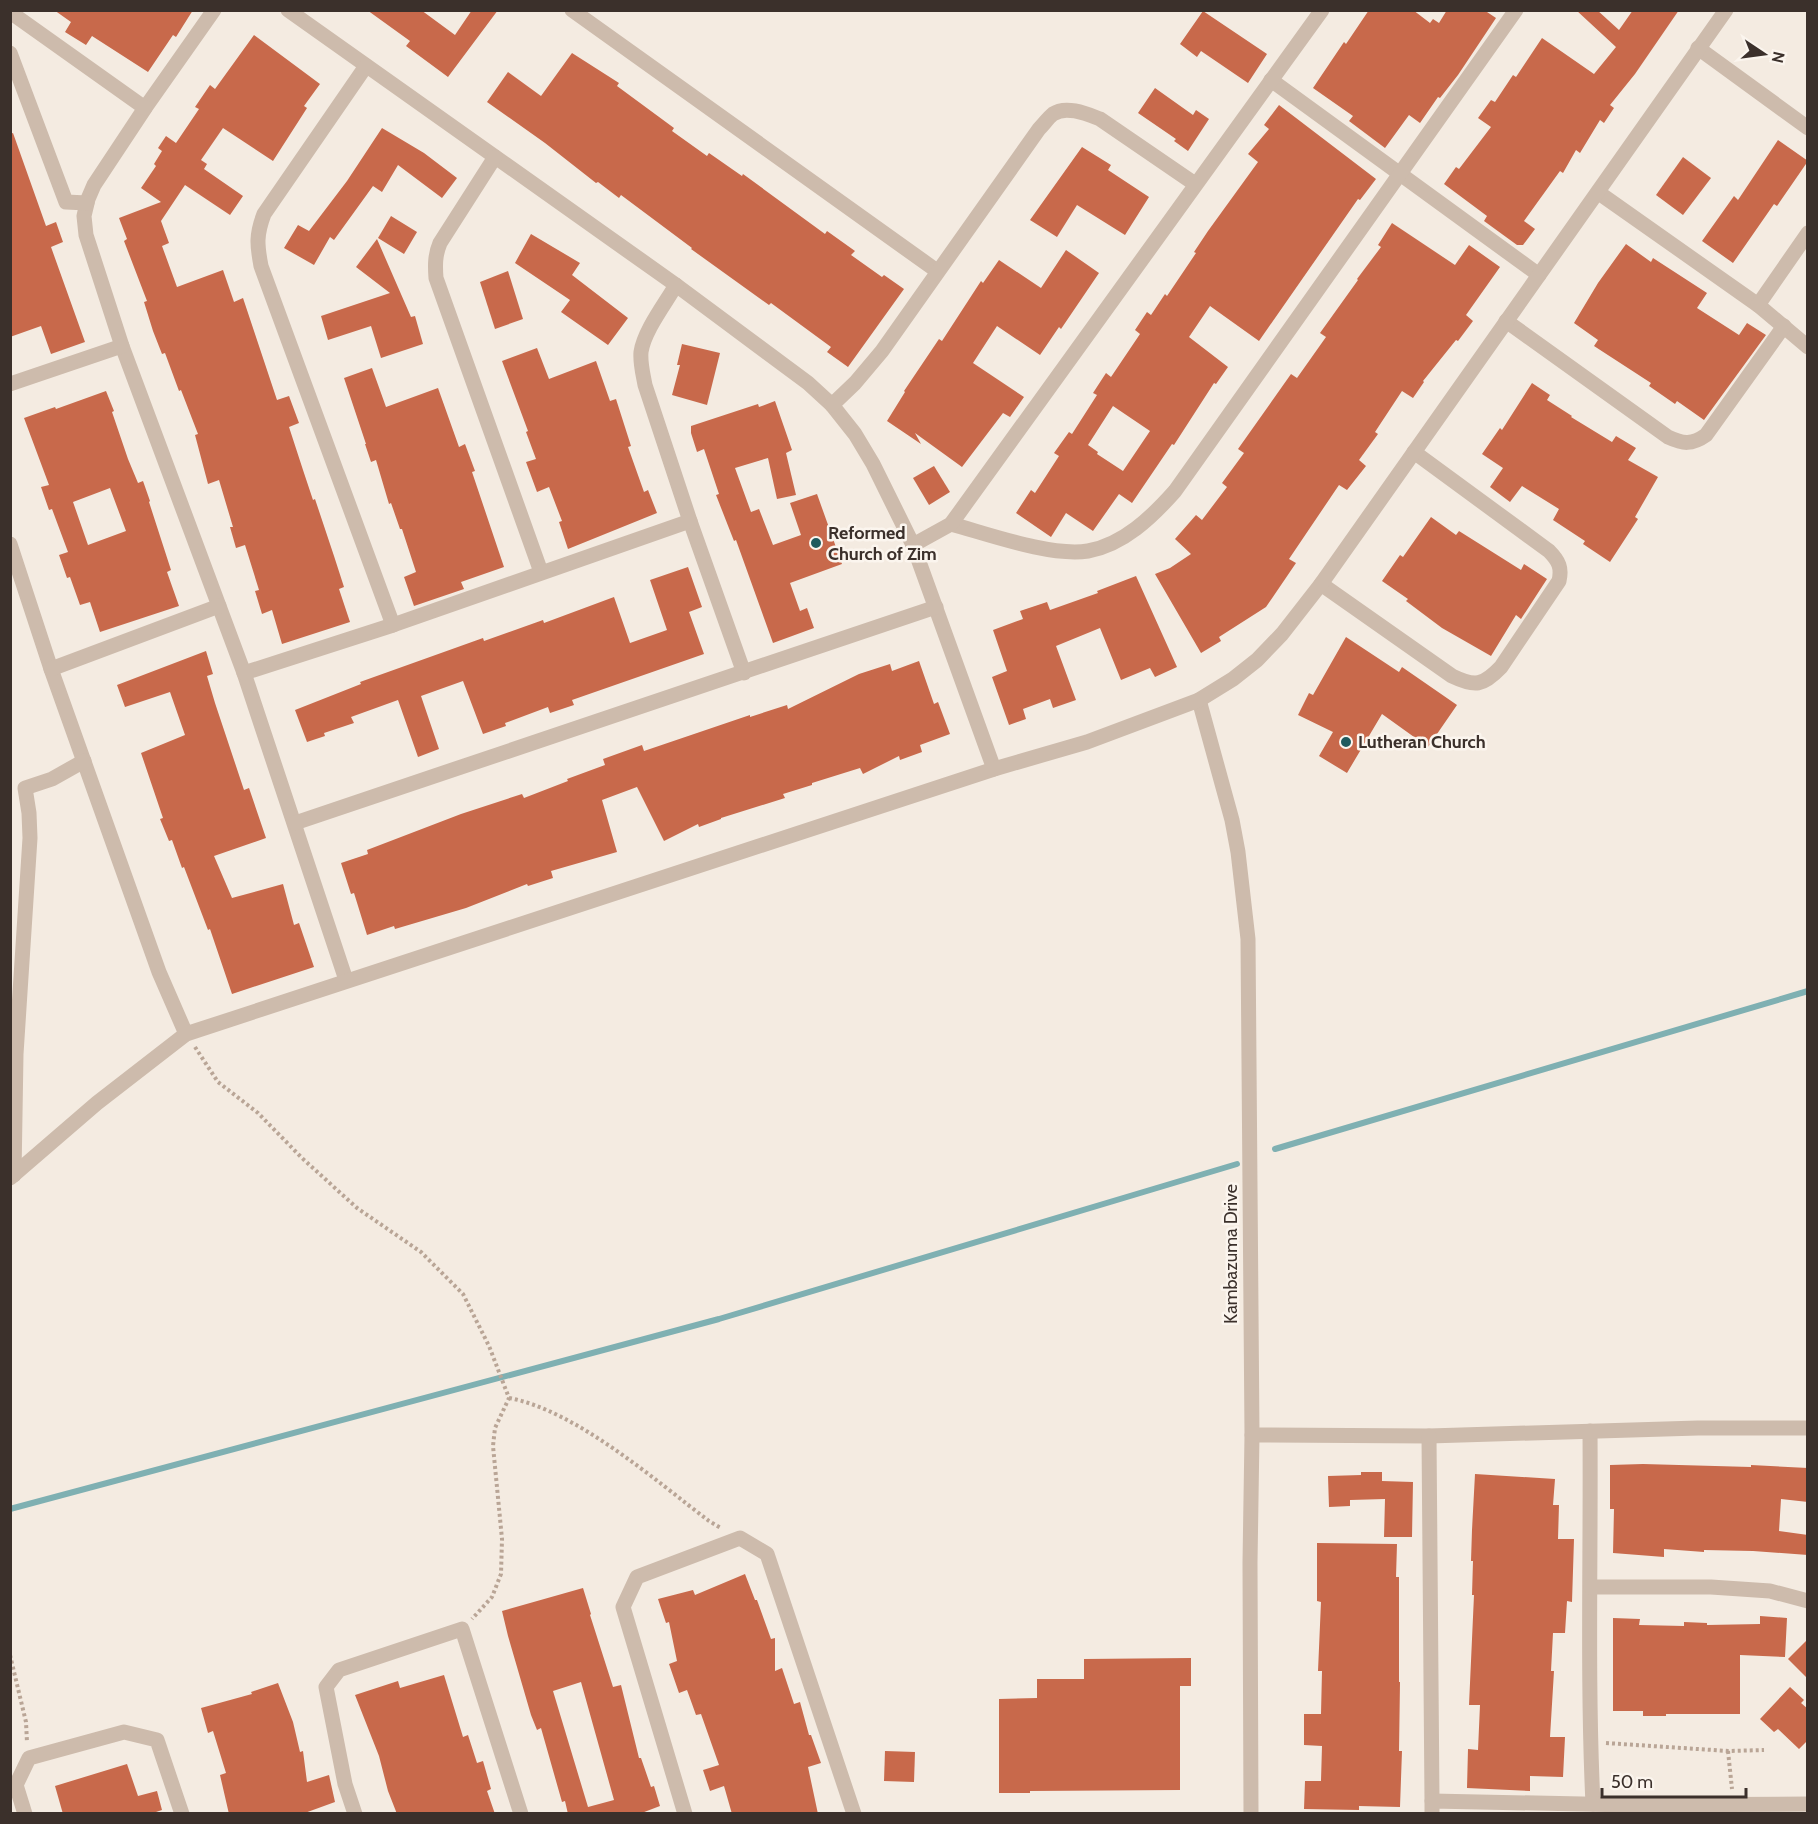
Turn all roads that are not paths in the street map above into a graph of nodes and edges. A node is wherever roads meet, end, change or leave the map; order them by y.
1 (214, 10) edge
2 (288, 10) edge
3 (572, 10) edge
4 (1322, 10) edge
5 (1516, 10) edge
6 (1725, 10) edge
7 (10, 12) edge
8 (1698, 48) junction
9 (10, 54) edge
10 (366, 66) junction
11 (1271, 80) junction
12 (145, 108) junction
13 (1808, 128) edge
14 (495, 158) junction
15 (1400, 174) junction
16 (1195, 184) junction
17 (1599, 193) junction
18 (87, 203) junction
19 (1808, 233) edge
20 (937, 271) junction
21 (1539, 275) junction
22 (676, 285) junction
23 (1758, 305) junction
24 (1506, 321) junction
25 (1784, 326) junction
26 (122, 346) junction
27 (1808, 347) edge
28 (10, 384) edge
29 (832, 405) junction
30 (1414, 452) junction
31 (690, 521) junction
32 (951, 524) junction
33 (10, 544) edge
34 (913, 545) junction
35 (542, 572) junction
36 (1321, 584) junction
37 (219, 606) junction
38 (936, 607) junction
39 (393, 625) junction
40 (51, 669) junction
41 (244, 673) junction
42 (744, 673) junction
43 (1200, 700) junction
44 (84, 761) junction
45 (994, 769) junction
46 (18, 788) edge
47 (295, 823) junction
48 (346, 980) junction
49 (186, 1034) junction
50 (12, 1176) edge
51 (1808, 1428) edge
52 (1590, 1431) junction
53 (1252, 1435) junction
54 (1429, 1436) junction
55 (1591, 1587) junction
56 (1808, 1601) edge
57 (1593, 1804) junction
58 (1808, 1804) edge
59 (1432, 1807) edge
60 (25, 1814) edge
61 (182, 1814) edge
62 (355, 1814) edge
63 (521, 1814) edge
64 (685, 1814) edge
65 (854, 1814) edge
66 (1251, 1814) edge

1 - 12 street
2 - 10 street
3 - 20 street
4 - 11 street
5 - 15 street
6 - 8 street
7 - 12 street
8 - 13 street
8 - 17 street
9 - 18 street
10 - 14 street
10 - 39 street
11 - 15 street
11 - 16 street
12 - 18 street
14 - 22 street
14 - 35 street
15 - 21 street
15 - 32 street
16 - 20 street
16 - 32 street
17 - 21 street
17 - 23 street
18 - 26 street
19 - 23 street
20 - 29 street
21 - 24 street
22 - 29 street
22 - 31 street
23 - 25 street
24 - 25 street
24 - 30 street
25 - 27 street
26 - 28 street
26 - 37 street
29 - 34 street
30 - 36 street
30 - 36 street
31 - 35 street
31 - 42 street
32 - 34 street
33 - 40 street
34 - 38 street
35 - 39 street
36 - 43 street
37 - 40 street
37 - 41 street
38 - 42 street
38 - 45 street
39 - 41 street
40 - 44 street
41 - 47 street
42 - 47 street
43 - 45 street
43 - 53 street, Kambazuma Drive
44 - 46 street
44 - 49 street
45 - 48 street
46 - 50 street
47 - 48 street
48 - 49 street
49 - 50 street
51 - 52 street
52 - 54 street
52 - 55 street
53 - 54 street
53 - 66 street, Kambazuma Drive
54 - 59 street
55 - 56 street
55 - 57 street
57 - 58 street
57 - 59 street
60 - 61 street
62 - 63 street
64 - 65 street

